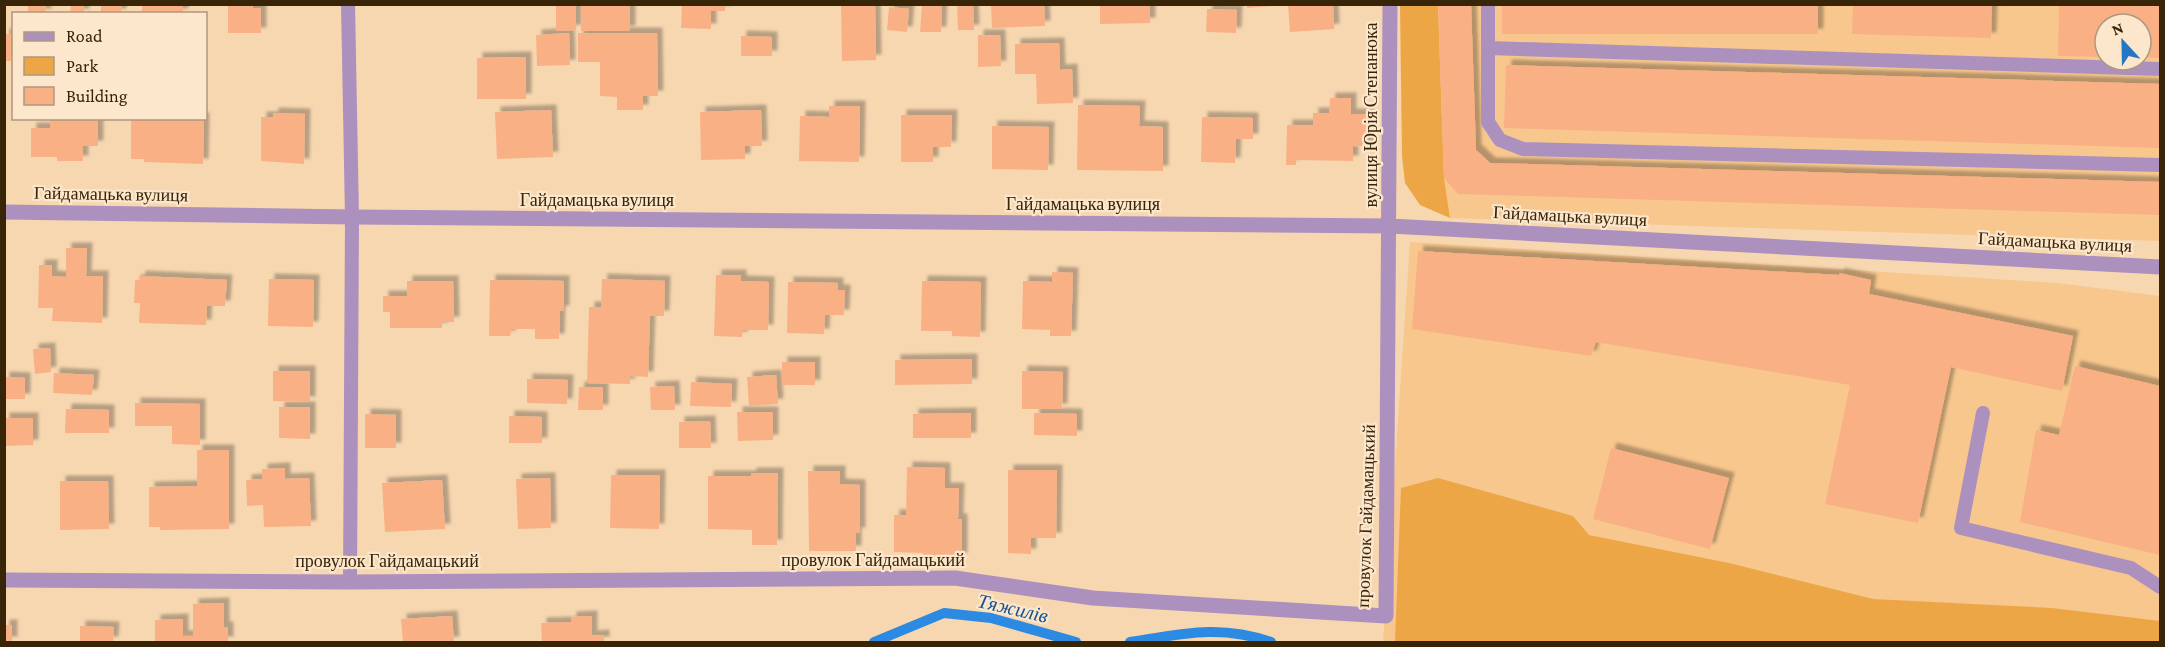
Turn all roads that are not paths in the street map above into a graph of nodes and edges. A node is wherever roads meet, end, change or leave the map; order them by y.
1 (348, 4) edge
2 (1390, 4) edge
3 (1488, 4) edge
4 (1488, 48) junction
5 (2160, 69) edge
6 (2160, 165) edge
7 (4, 212) edge
8 (352, 217) junction
9 (1390, 226) junction
10 (2160, 267) edge
11 (1983, 413) dead end
12 (4, 580) edge
13 (350, 582) junction
14 (2160, 588) edge

1 - 8 lane
2 - 9 street, вулиця Юрія Степанюка
3 - 4 lane
4 - 5 lane
4 - 6 lane
7 - 8 street, Гайдамацька вулиця
8 - 9 street, Гайдамацька вулиця
8 - 13 lane
9 - 10 street, Гайдамацька вулиця
9 - 13 street, провулок Гайдамацький
11 - 14 lane
12 - 13 street, провулок Гайдамацький

